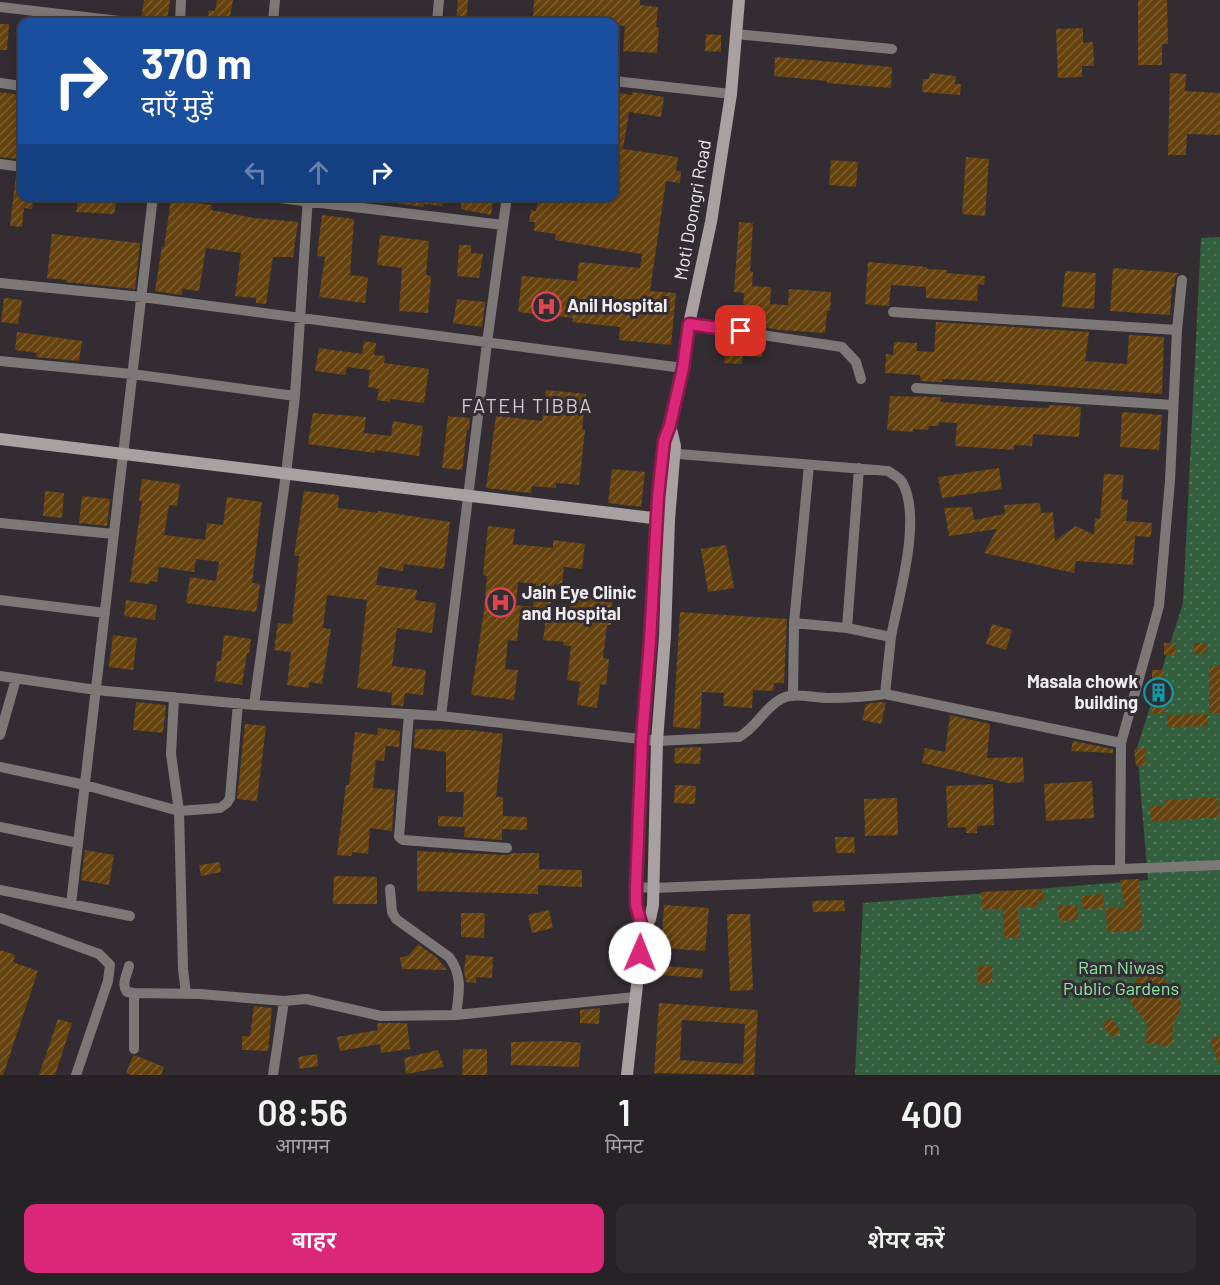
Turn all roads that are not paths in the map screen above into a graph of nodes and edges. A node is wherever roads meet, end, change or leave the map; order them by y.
1 (45, 0) edge
2 (182, 0) edge
3 (275, 0) edge
4 (439, 0) edge
5 (739, 0) edge
6 (0, 7) edge
7 (43, 12) junction
8 (94, 18) edge
9 (180, 18) edge
10 (273, 18) edge
11 (437, 18) edge
12 (736, 34) junction
13 (892, 49) dead end
14 (618, 81) edge
15 (0, 83) edge
16 (18, 85) edge
17 (731, 94) junction
18 (0, 164) edge
19 (18, 166) edge
20 (152, 201) edge
21 (308, 201) edge
22 (323, 201) edge
23 (506, 201) edge
24 (503, 225) junction
25 (1182, 280) dead end
26 (0, 283) edge
27 (142, 297) junction
28 (893, 312) dead end
29 (300, 317) junction
30 (689, 324) junction
31 (1177, 330) junction
32 (487, 343) junction
33 (0, 361) edge
34 (683, 368) junction
35 (132, 374) junction
36 (861, 379) dead end
37 (916, 388) dead end
38 (295, 396) junction
39 (1173, 405) junction
40 (0, 439) edge
41 (123, 453) junction
42 (668, 453) junction
43 (808, 465) junction
44 (859, 468) junction
45 (286, 474) junction
46 (469, 497) junction
47 (656, 519) junction
48 (669, 520) junction
49 (0, 523) edge
50 (114, 534) junction
51 (0, 600) edge
52 (105, 613) junction
53 (794, 623) junction
54 (846, 628) junction
55 (891, 638) junction
56 (649, 651) junction
57 (664, 652) junction
58 (0, 676) edge
59 (16, 679) junction
60 (96, 690) junction
61 (885, 694) junction
62 (793, 696) junction
63 (174, 697) junction
64 (238, 703) junction
65 (254, 705) junction
66 (410, 714) junction
67 (441, 716) junction
68 (0, 735) edge
69 (642, 739) junction
70 (657, 741) junction
71 (1121, 743) junction
72 (0, 767) edge
73 (85, 785) junction
74 (179, 812) junction
75 (0, 827) edge
76 (78, 843) junction
77 (507, 848) dead end
78 (1220, 865) edge
79 (1120, 869) junction
80 (636, 887) junction
81 (654, 888) junction
82 (390, 889) dead end
83 (0, 890) edge
84 (71, 904) junction
85 (130, 916) dead end
86 (0, 918) edge
87 (643, 931) junction
88 (129, 966) dead end
89 (134, 993) junction
90 (186, 994) junction
91 (635, 997) junction
92 (284, 1001) junction
93 (456, 1015) junction
94 (134, 1049) dead end
95 (76, 1075) edge
96 (273, 1075) edge
97 (627, 1075) edge

1 - 7 street
2 - 9 street
3 - 10 street
4 - 11 street
5 - 12 street, Moti Doongri Road
6 - 7 street
7 - 8 street
12 - 13 street
12 - 17 street, Moti Doongri Road
14 - 17 street
15 - 16 street
17 - 30 street, Moti Doongri Road
18 - 19 street
20 - 27 street
21 - 29 street
22 - 24 street
23 - 24 street
24 - 32 street
25 - 31 street
26 - 27 street
27 - 29 street
27 - 35 street
28 - 31 street
29 - 32 street
29 - 38 street
30 - 34 street, Moti Doongri Road
30 - 36 street
31 - 39 street
32 - 34 street
32 - 46 street
33 - 35 street
34 - 42 street, Moti Doongri Road
35 - 38 street
35 - 41 street
37 - 39 street
38 - 45 street
39 - 71 street
40 - 41 street
41 - 45 street
41 - 50 street
42 - 43 street
42 - 47 street, Moti Doongri Road
42 - 48 street, Moti Doongri Road
43 - 44 street
43 - 53 street
44 - 54 street
44 - 55 street
45 - 46 street
45 - 65 street
46 - 47 street
46 - 67 street
47 - 48 street
47 - 56 street, Moti Doongri Road
48 - 57 street, Moti Doongri Road
49 - 50 street
50 - 52 street
51 - 52 street
52 - 60 street
53 - 54 street
53 - 62 street
54 - 55 street
55 - 61 street
56 - 57 street
56 - 69 street, Moti Doongri Road
57 - 70 street, Moti Doongri Road
58 - 59 street
59 - 60 street
59 - 68 street
60 - 63 street
60 - 73 street
61 - 62 street
61 - 71 street
62 - 70 street
63 - 64 street
63 - 74 street
64 - 65 street
64 - 74 street
65 - 66 street
66 - 67 street
66 - 77 street
67 - 69 street
69 - 70 street
69 - 80 street, Moti Doongri Road
70 - 81 street, Moti Doongri Road
71 - 79 street
72 - 73 street
73 - 74 street
73 - 76 street
74 - 90 street
75 - 76 street
76 - 84 street
78 - 79 street
79 - 81 street
80 - 81 street
80 - 87 street, Moti Doongri Road
81 - 87 street, Moti Doongri Road
82 - 93 street
83 - 84 street
84 - 85 street
86 - 95 street
87 - 91 street, Moti Doongri Road
88 - 89 street
89 - 90 street
89 - 94 street
90 - 92 street
91 - 93 street
91 - 97 street, Moti Doongri Road
92 - 93 street
92 - 96 street

